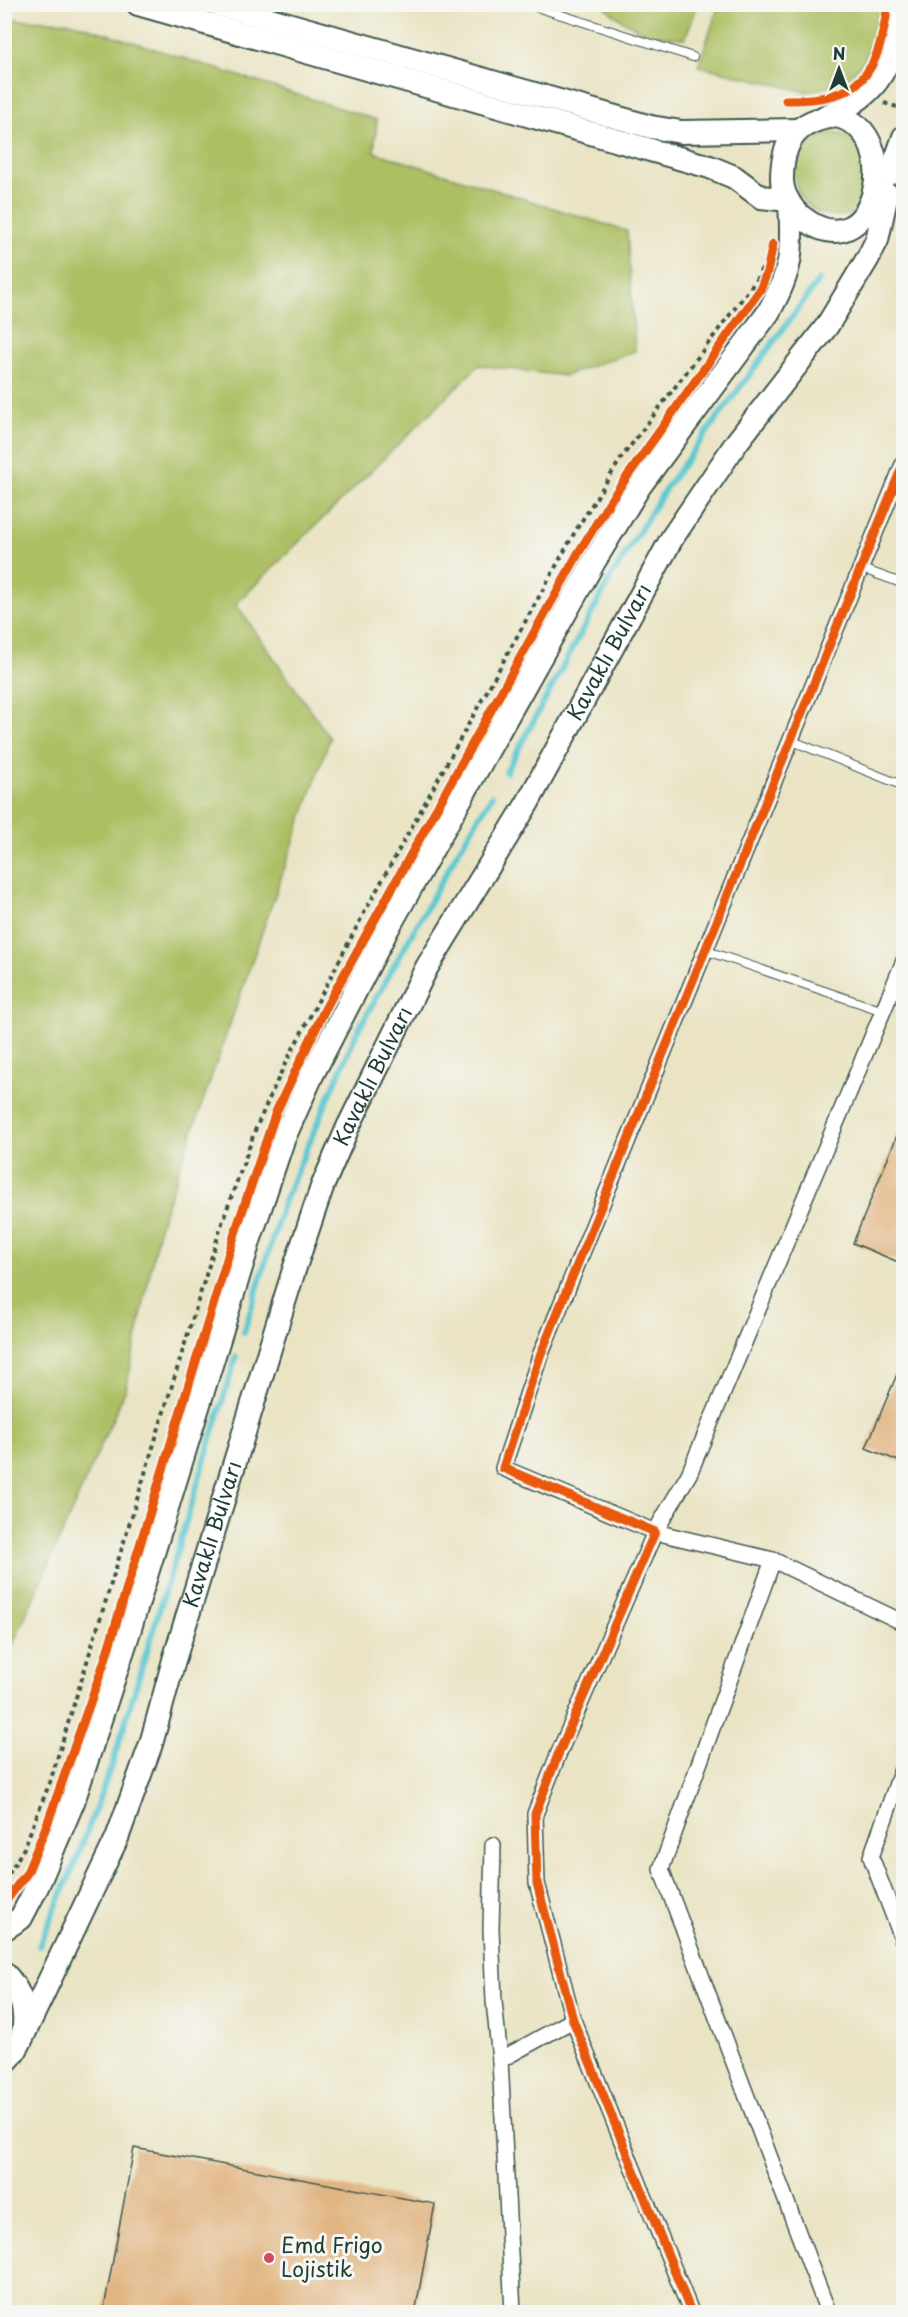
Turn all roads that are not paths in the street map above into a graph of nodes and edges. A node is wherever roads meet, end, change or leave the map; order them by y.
1 (138, 4) edge
2 (217, 4) edge
3 (527, 4) edge
4 (902, 4) edge
5 (693, 57) dead end
6 (823, 118) junction
7 (797, 130) junction
8 (903, 137) edge
9 (889, 183) junction
10 (789, 202) junction
11 (903, 462) edge
12 (860, 567) junction
13 (903, 584) edge
14 (790, 740) junction
15 (903, 786) edge
16 (705, 950) junction
17 (903, 961) edge
18 (883, 1011) junction
19 (655, 1532) junction
20 (773, 1560) junction
21 (903, 1623) edge
22 (903, 1764) edge
23 (493, 1845) dead end
24 (4, 1929) edge
25 (903, 1943) edge
26 (4, 1973) edge
27 (573, 2020) junction
28 (10, 2057) edge
29 (500, 2060) junction
30 (513, 2313) edge
31 (691, 2313) edge
32 (828, 2313) edge

1 - 10 main road
2 - 7 main road
3 - 5 lane
4 - 6 main road
6 - 7 main road
6 - 9 main road
7 - 10 main road
8 - 9 main road
9 - 10 main road
9 - 28 main road, Kavaklı Bulvarı
10 - 24 main road
11 - 12 street
12 - 13 lane
12 - 14 street
14 - 15 lane
14 - 16 street
16 - 18 lane
16 - 19 street
17 - 18 street
18 - 19 street
19 - 20 street
19 - 27 street
20 - 21 street
20 - 32 street
22 - 25 street
23 - 29 street
26 - 28 main road, Kavaklı Bulvarı
27 - 29 street
27 - 31 street
29 - 30 street

